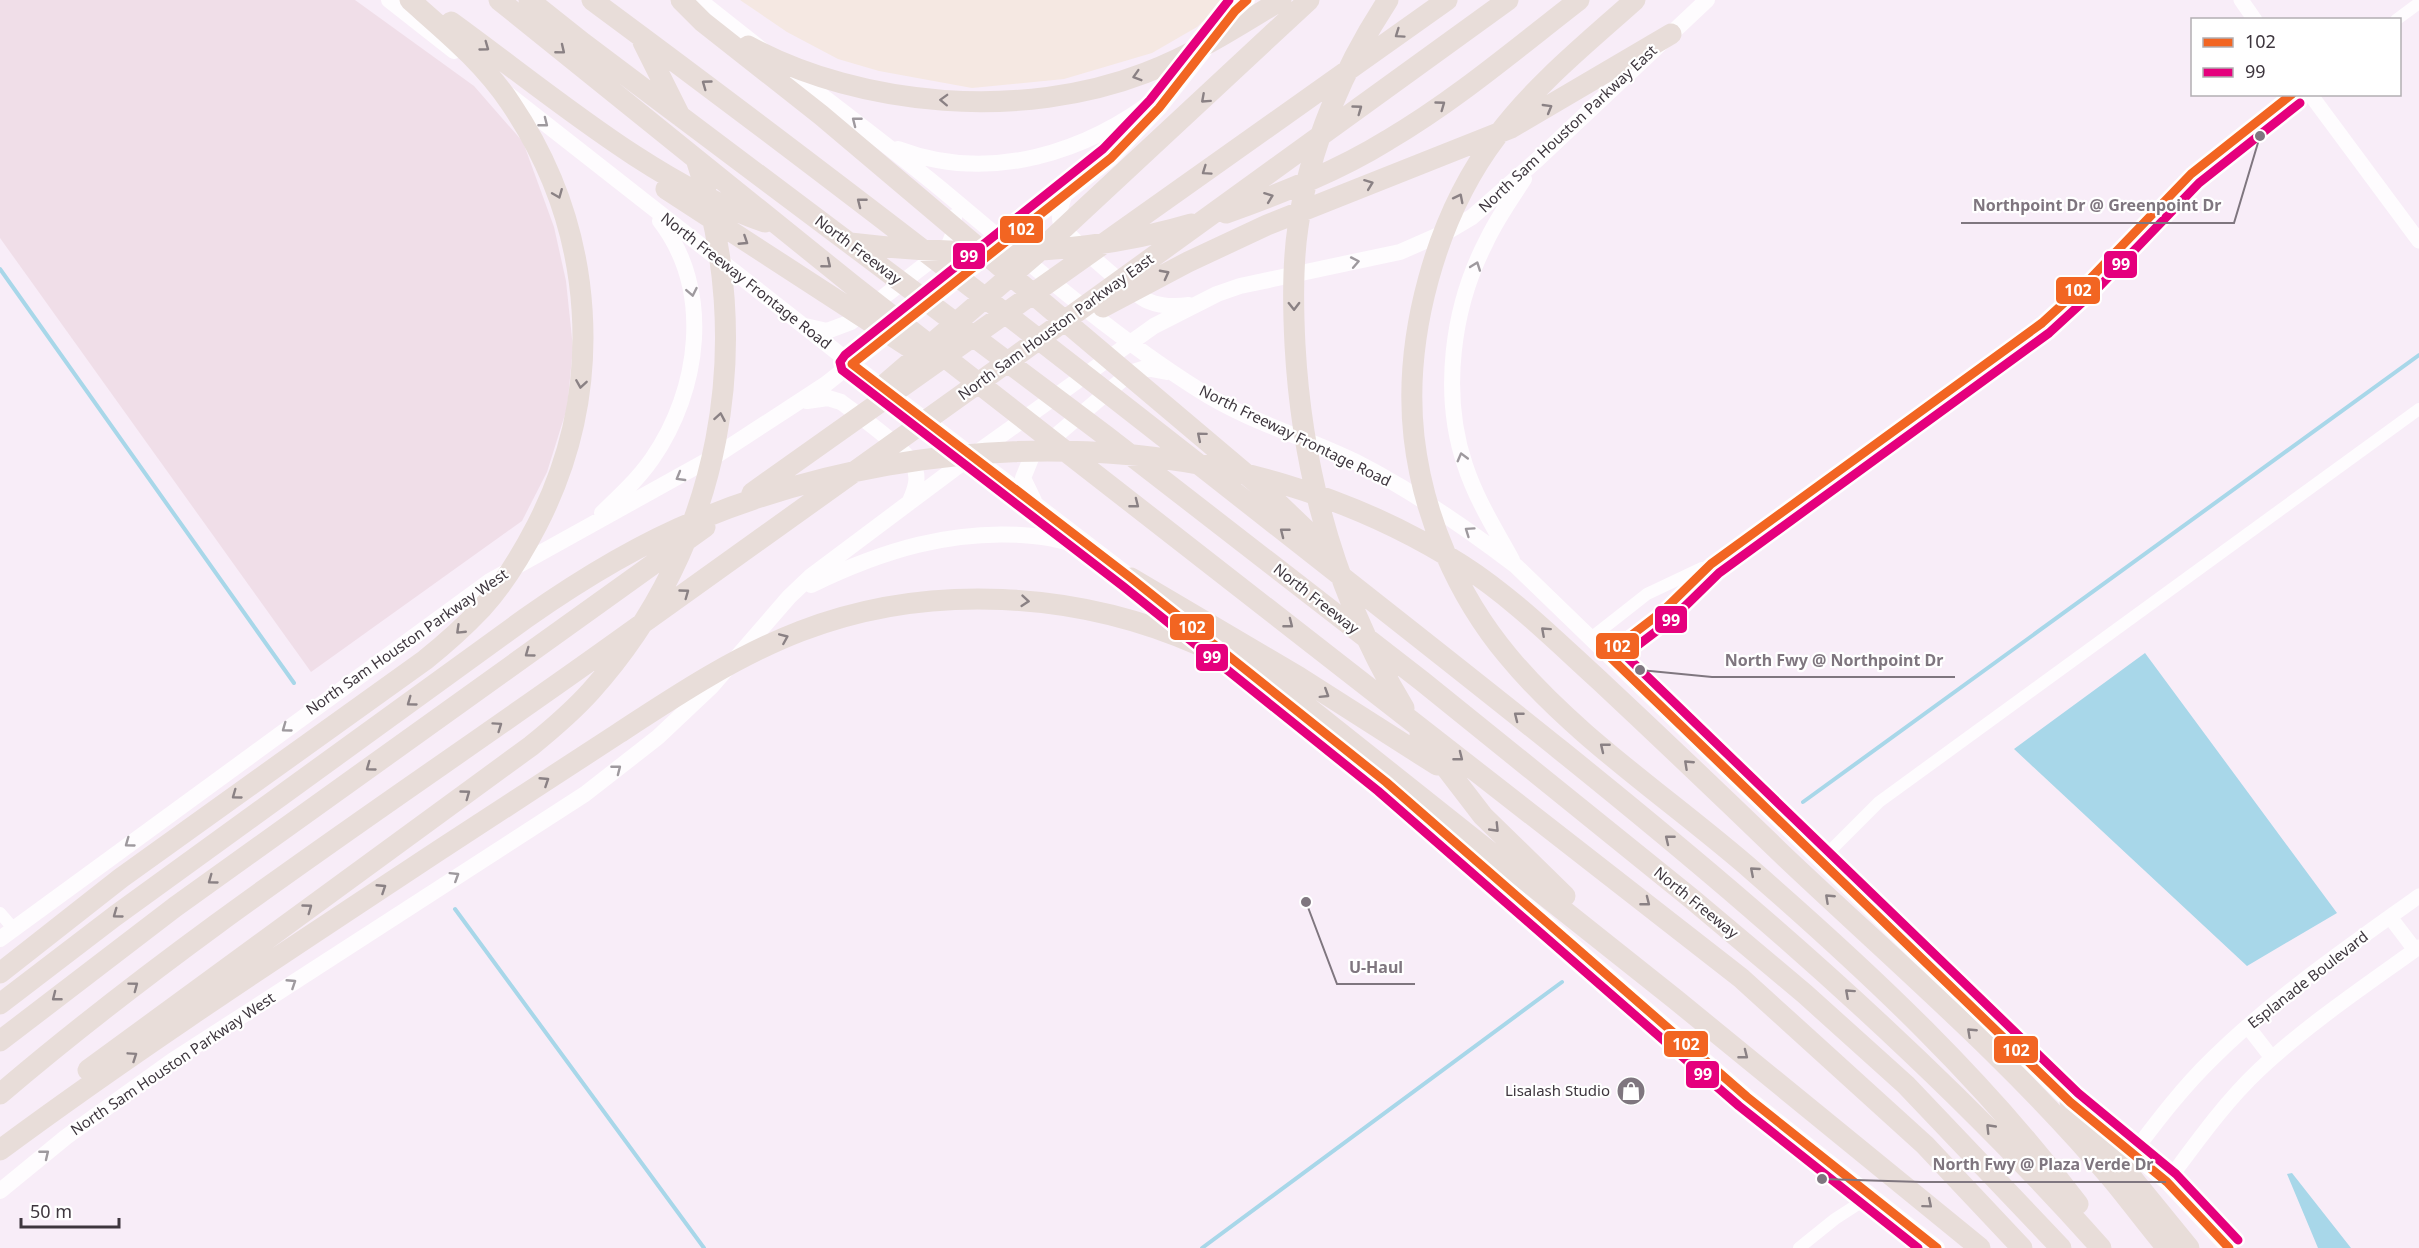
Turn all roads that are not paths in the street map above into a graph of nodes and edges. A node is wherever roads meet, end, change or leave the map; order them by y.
1 (389, 0) edge
2 (410, 0) edge
3 (421, 0) edge
4 (499, 0) edge
5 (529, 0) edge
6 (592, 0) edge
7 (613, 0) edge
8 (674, 0) edge
9 (681, 0) edge
10 (699, 0) edge
11 (1247, 0) edge
12 (1281, 0) edge
13 (1309, 0) edge
14 (1388, 0) edge
15 (1447, 0) edge
16 (1508, 0) edge
17 (1579, 0) edge
18 (1635, 0) edge
19 (1707, 0) edge
20 (2241, 0) edge
21 (2419, 3) edge
22 (2254, 18) edge
23 (2399, 18) edge
24 (1671, 34) junction
25 (433, 35) junction
26 (1186, 75) junction
27 (2290, 96) edge
28 (2311, 96) edge
29 (886, 145) junction
30 (1538, 159) junction
31 (1064, 196) junction
32 (937, 199) junction
33 (646, 204) junction
34 (2419, 241) edge
35 (1005, 244) junction
36 (1197, 304) junction
37 (802, 325) junction
38 (1130, 342) junction
39 (852, 364) junction
40 (987, 377) junction
41 (1183, 380) junction
42 (799, 404) junction
43 (2419, 409) edge
44 (1011, 410) junction
45 (971, 457) junction
46 (788, 468) junction
47 (910, 501) junction
48 (1041, 509) junction
49 (585, 528) junction
50 (1092, 548) junction
51 (1711, 564) junction
52 (1516, 566) junction
53 (1131, 578) junction
54 (789, 597) junction
55 (1591, 638) junction
56 (1429, 646) junction
57 (1607, 654) junction
58 (1821, 860) junction
59 (1621, 882) junction
60 (2419, 896) edge
61 (0, 913) edge
62 (2390, 917) junction
63 (13, 928) junction
64 (0, 939) edge
65 (2417, 949) edge
66 (0, 973) edge
67 (1675, 999) junction
68 (0, 1004) edge
69 (2248, 1027) junction
70 (0, 1041) edge
71 (2272, 1058) junction
72 (0, 1094) edge
73 (2070, 1102) junction
74 (0, 1143) edge
75 (0, 1150) edge
76 (2133, 1153) junction
77 (2167, 1182) junction
78 (0, 1191) edge
79 (1872, 1195) junction
80 (1799, 1248) edge
81 (1936, 1248) edge
82 (1980, 1248) edge
83 (2022, 1248) edge
84 (2061, 1248) edge
85 (2101, 1248) edge
86 (2111, 1248) edge
87 (2167, 1248) edge
88 (2189, 1248) edge
89 (2229, 1248) edge

1 - 25 main road, North Freeway Frontage Road
2 -> 66 highway
3 -> 17 highway
4 -> 44 highway, North Freeway
5 - 84 highway, North Freeway
56 -> 6 highway
74 -> 7 highway
12 -> 8 highway
9 - 32 highway
29 -> 10 main road, North Freeway Frontage Road
11 - 26 main road
13 -> 46 highway
14 -> 67 highway
15 -> 46 highway
40 -> 16 highway, North Sam Houston Parkway East
86 -> 18 highway
19 - 24 main road, North Sam Houston Parkway East
20 - 22 street
21 - 23 street
24 - 30 main road, North Sam Houston Parkway East
40 -> 24 highway
25 -> 33 main road, North Freeway Frontage Road
25 -> 44 highway
26 - 29 main road
26 - 31 main road
27 - 51 street
28 - 34 street
29 - 32 main road, North Freeway Frontage Road
36 -> 30 main road, North Sam Houston Parkway East
52 -> 30 main road
31 - 35 main road
31 - 36 main road
32 - 35 main road, North Freeway Frontage Road
32 - 37 main road
56 -> 32 highway
33 - 37 main road, North Freeway Frontage Road
33 -> 49 main road
35 - 38 main road, North Freeway Frontage Road
35 - 39 main road, North Sam Houston Parkway West
36 - 38 main road, North Sam Houston Parkway East
37 - 39 main road, North Freeway Frontage Road
38 - 41 main road, North Freeway Frontage Road
38 - 45 main road, North Sam Houston Parkway East
39 - 42 main road, North Sam Houston Parkway West
39 - 45 main road, North Freeway Frontage Road
72 -> 40 highway, North Sam Houston Parkway East
41 - 48 main road
52 -> 41 main road, North Freeway Frontage Road
42 - 47 main road
42 -> 49 main road, North Sam Houston Parkway West
43 - 58 street
44 -> 59 highway, North Freeway
45 - 47 main road, North Sam Houston Parkway West
45 - 48 main road, North Freeway Frontage Road
46 -> 70 highway
47 - 54 main road, North Sam Houston Parkway West
48 - 50 main road, North Freeway Frontage Road
49 -> 63 main road, North Sam Houston Parkway West
50 - 53 main road, North Freeway Frontage Road
50 - 54 main road
51 - 55 street
51 - 57 street
52 - 55 main road, North Freeway Frontage Road
53 -> 59 highway
53 - 79 main road, North Freeway Frontage Road
78 -> 54 main road, North Sam Houston Parkway West
55 - 57 main road, North Freeway Frontage Road
85 -> 56 highway
57 - 58 main road, North Freeway Frontage Road
58 - 73 main road, North Freeway Frontage Road
59 -> 83 highway, North Freeway
60 - 62 street, Esplanade Boulevard
61 - 63 street
62 - 65 street
62 - 69 street, Esplanade Boulevard
63 - 64 main road, North Sam Houston Parkway West
65 - 71 street
75 -> 67 highway
67 -> 82 highway
87 -> 68 highway
69 - 71 street
69 - 76 street, Esplanade Boulevard
71 - 77 street
73 - 76 main road, North Freeway Frontage Road
73 - 88 highway
76 - 77 main road, North Freeway Frontage Road
77 - 89 main road, North Freeway Frontage Road
79 - 80 street
79 - 81 main road, North Freeway Frontage Road

